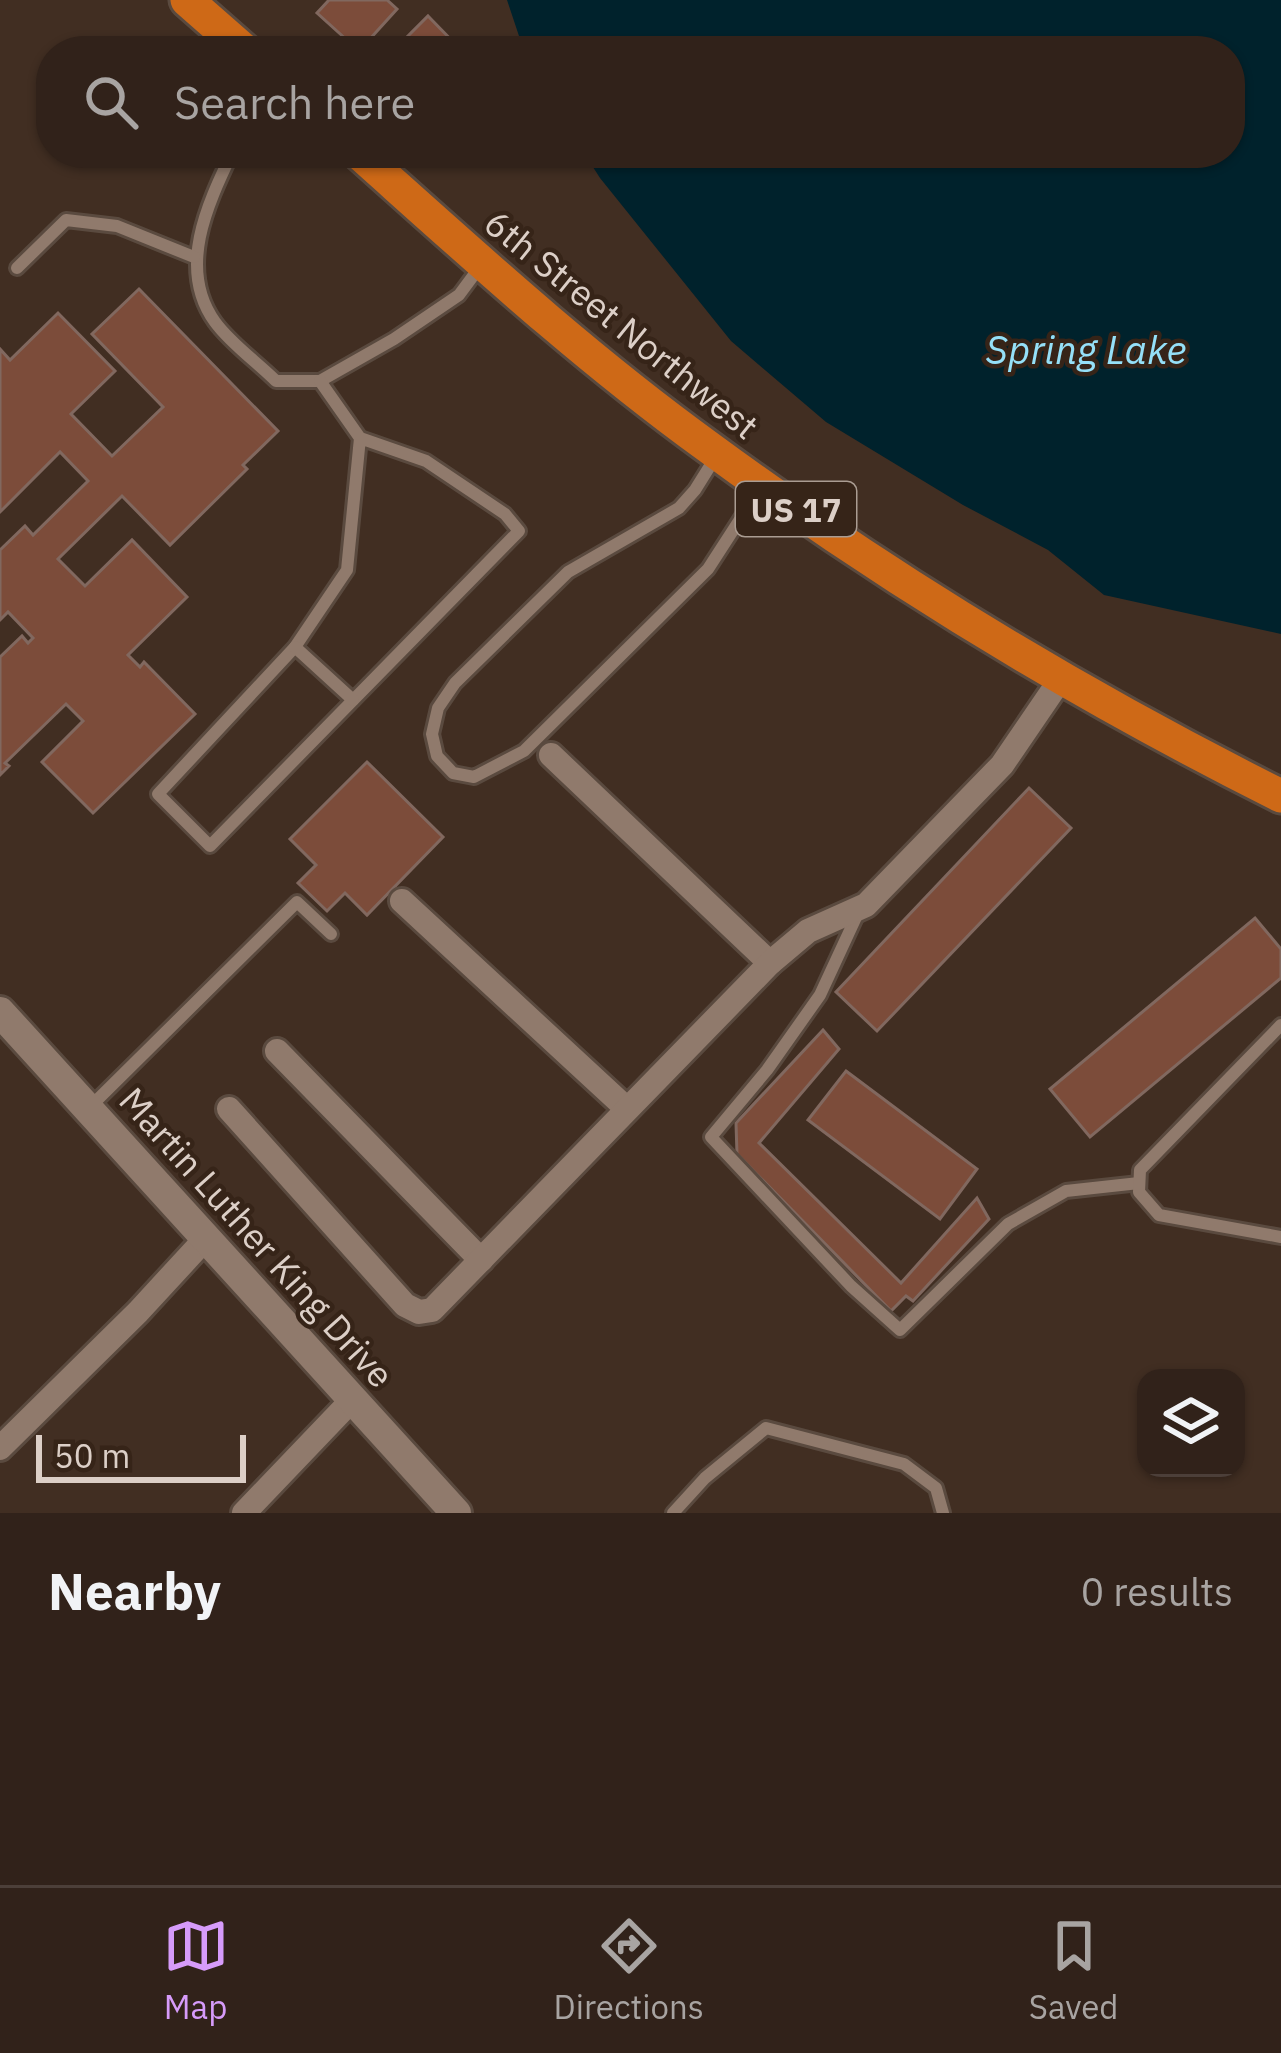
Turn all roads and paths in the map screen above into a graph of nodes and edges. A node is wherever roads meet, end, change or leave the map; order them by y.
1 (187, 0) edge
2 (227, 36) edge
3 (227, 168) edge
4 (376, 168) edge
5 (194, 257) junction
6 (482, 263) junction
7 (16, 268) dead end
8 (320, 381) junction
9 (360, 438) junction
10 (718, 454) junction
11 (762, 486) junction
12 (295, 647) junction
13 (1060, 680) junction
14 (353, 700) junction
15 (551, 754) dead end
16 (1281, 796) edge
17 (403, 901) dead end
18 (860, 908) junction
19 (331, 934) dead end
20 (770, 963) junction
21 (0, 1012) edge
22 (1281, 1025) edge
23 (277, 1051) dead end
24 (626, 1108) junction
25 (88, 1109) junction
26 (230, 1109) dead end
27 (1139, 1184) junction
28 (207, 1237) junction
29 (1281, 1237) edge
30 (481, 1260) junction
31 (352, 1400) junction
32 (0, 1448) edge
33 (244, 1513) edge
34 (456, 1513) edge
35 (673, 1513) edge
36 (943, 1513) edge

1 - 2 highway
3 - 5 lane
4 - 6 highway, 6th Street Northwest / US 17
5 - 7 lane
5 - 8 lane
6 - 8 lane
6 - 10 highway, 6th Street Northwest / US 17
8 - 9 lane
9 - 12 lane
9 - 14 lane
10 - 11 highway, 6th Street Northwest / US 17
10 - 11 lane
11 - 13 highway, 6th Street Northwest / US 17
12 - 14 lane
12 - 14 lane
13 - 16 highway, 6th Street Northwest / US 17
13 - 18 street
15 - 20 street
17 - 24 street
18 - 20 street
18 - 27 lane
19 - 25 lane
20 - 24 street
21 - 25 street, Martin Luther King Drive
22 - 27 lane
23 - 30 street
24 - 30 street
25 - 28 street, Martin Luther King Drive
26 - 30 street
27 - 29 lane
28 - 31 street, Martin Luther King Drive
28 - 32 street
31 - 33 street
31 - 34 street, Martin Luther King Drive
35 - 36 lane

